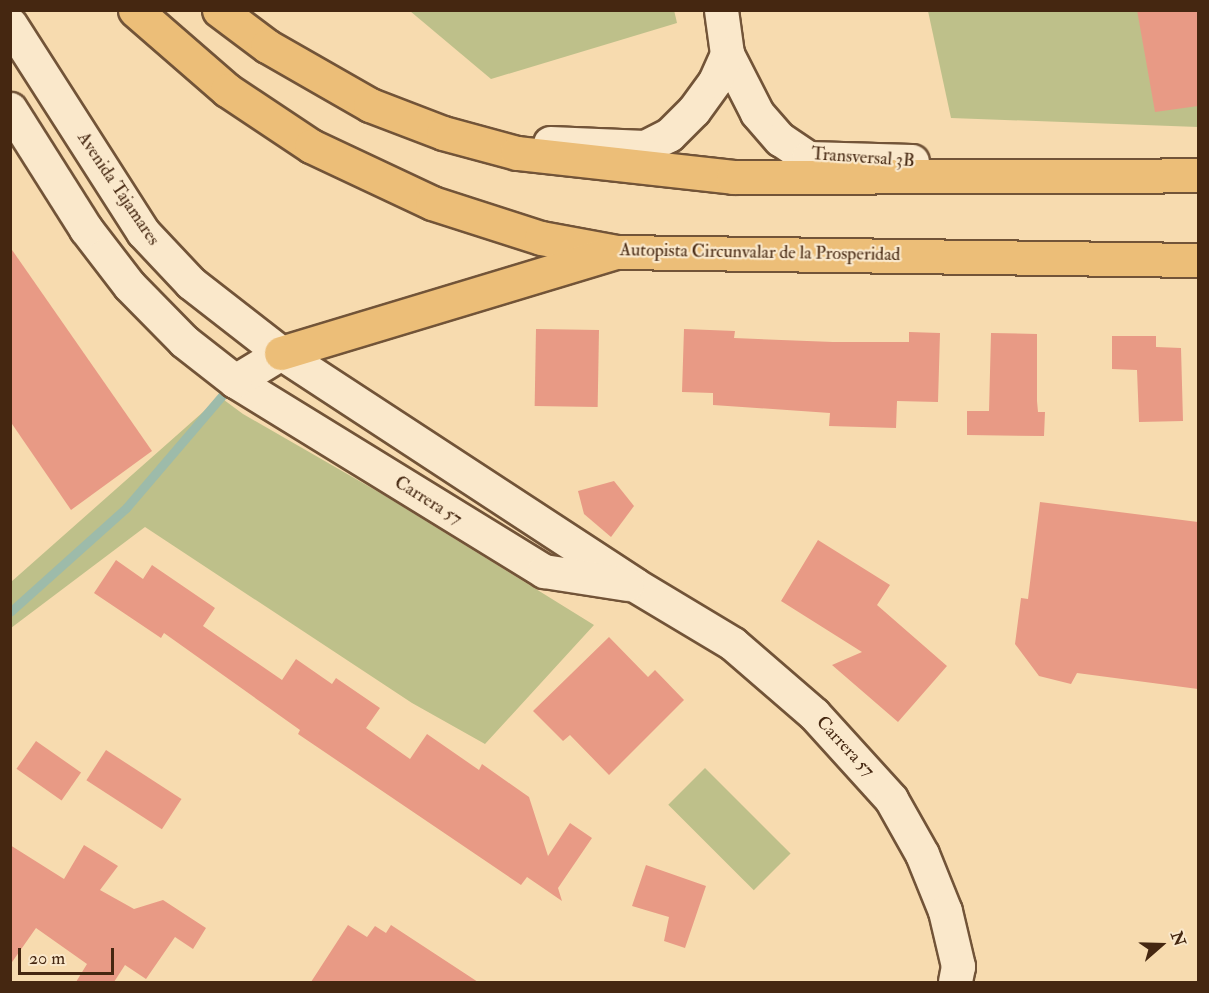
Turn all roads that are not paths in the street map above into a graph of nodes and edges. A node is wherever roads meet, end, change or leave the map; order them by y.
1 (135, 10) edge
2 (219, 10) edge
3 (722, 10) edge
4 (10, 24) edge
5 (727, 54) junction
6 (10, 109) edge
7 (517, 153) junction
8 (1198, 176) edge
9 (1047, 178) junction
10 (617, 252) junction
11 (1198, 260) edge
12 (281, 352) junction
13 (235, 381) junction
14 (635, 585) junction
15 (956, 982) edge

1 - 10 highway, Autopista Circunvalar de la Prosperidad
2 - 7 highway
3 - 5 street, Transversal 3B
4 - 12 street, Avenida Tajamares
5 - 7 street
5 - 9 street, Transversal 3B
6 - 13 street
7 - 9 highway
8 - 9 highway
10 - 11 highway, Autopista Circunvalar de la Prosperidad
10 - 12 highway
12 - 13 street
12 - 14 street, Carrera 57
13 - 14 street, Carrera 57
14 - 15 street, Carrera 57

